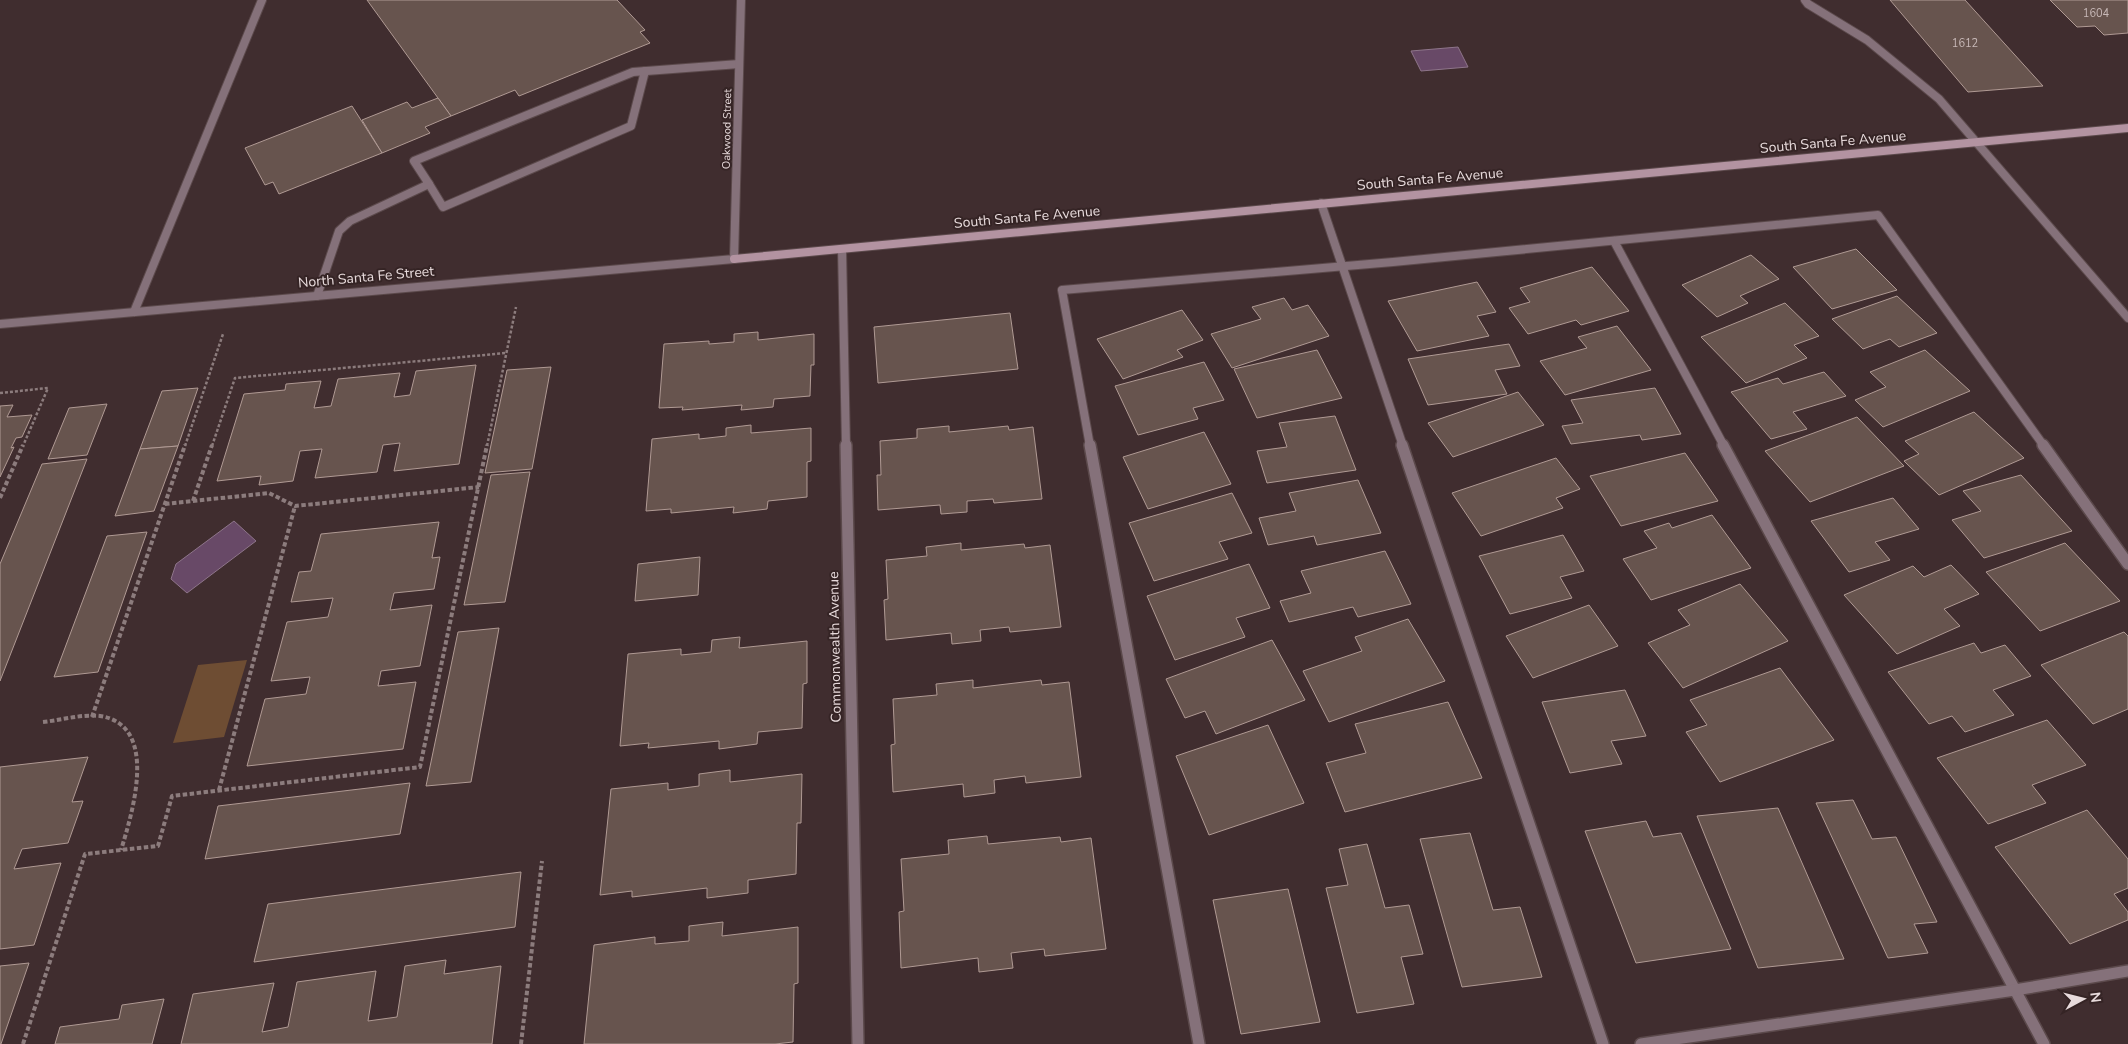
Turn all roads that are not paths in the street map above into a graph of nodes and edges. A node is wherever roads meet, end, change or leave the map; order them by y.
1 (262, 0) edge
2 (741, 0) edge
3 (1805, 0) edge
4 (740, 64) junction
5 (645, 71) junction
6 (2128, 128) edge
7 (1977, 142) junction
8 (429, 184) junction
9 (1322, 203) junction
10 (1614, 241) junction
11 (842, 249) junction
12 (734, 259) junction
13 (1344, 267) junction
14 (317, 296) junction
15 (134, 312) junction
16 (2128, 318) edge
17 (0, 324) edge
18 (2128, 564) edge
19 (2128, 971) edge
20 (2015, 990) junction
21 (858, 1044) edge
22 (1199, 1044) edge
23 (1603, 1044) edge
24 (1641, 1044) edge
25 (2044, 1044) edge

1 - 15 street
2 - 4 street, Oakwood Street
3 - 7 street
4 - 5 street
4 - 12 street, Oakwood Street
5 - 8 street
5 - 8 street
6 - 7 street, South Santa Fe Avenue
7 - 9 street, South Santa Fe Avenue
7 - 16 street
8 - 14 street
9 - 11 street, South Santa Fe Avenue
9 - 13 street
10 - 13 street
10 - 18 street
10 - 20 street
11 - 12 street, South Santa Fe Avenue
11 - 21 street, Commonwealth Avenue
12 - 14 street, North Santa Fe Street
13 - 22 street
13 - 23 street
14 - 15 street, North Santa Fe Street
15 - 17 street, North Santa Fe Street
19 - 20 street
20 - 24 street
20 - 25 street

